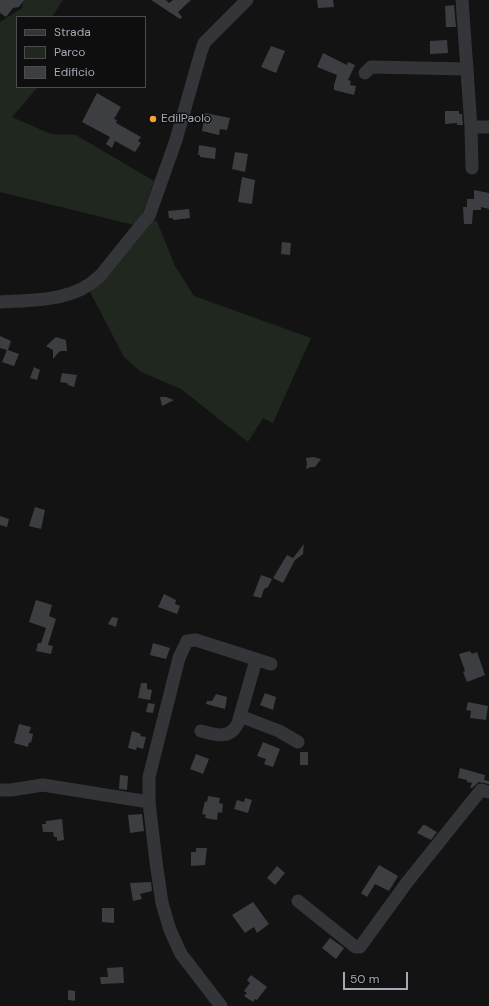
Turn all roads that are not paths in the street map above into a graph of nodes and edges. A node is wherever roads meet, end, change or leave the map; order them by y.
1 (247, 0) edge
2 (462, 0) edge
3 (467, 69) junction
4 (365, 73) dead end
5 (471, 127) junction
6 (489, 127) edge
7 (472, 168) dead end
8 (0, 302) edge
9 (256, 660) junction
10 (271, 664) dead end
11 (240, 716) junction
12 (200, 731) dead end
13 (298, 742) dead end
14 (0, 790) edge
15 (489, 792) edge
16 (149, 802) junction
17 (298, 901) dead end
18 (221, 1006) edge

1 - 8 street
2 - 3 street
3 - 4 street
3 - 5 street
5 - 6 street
5 - 7 street
9 - 10 street
9 - 11 street
9 - 16 street
11 - 12 street
11 - 13 street
14 - 16 street
15 - 17 street
16 - 18 street

